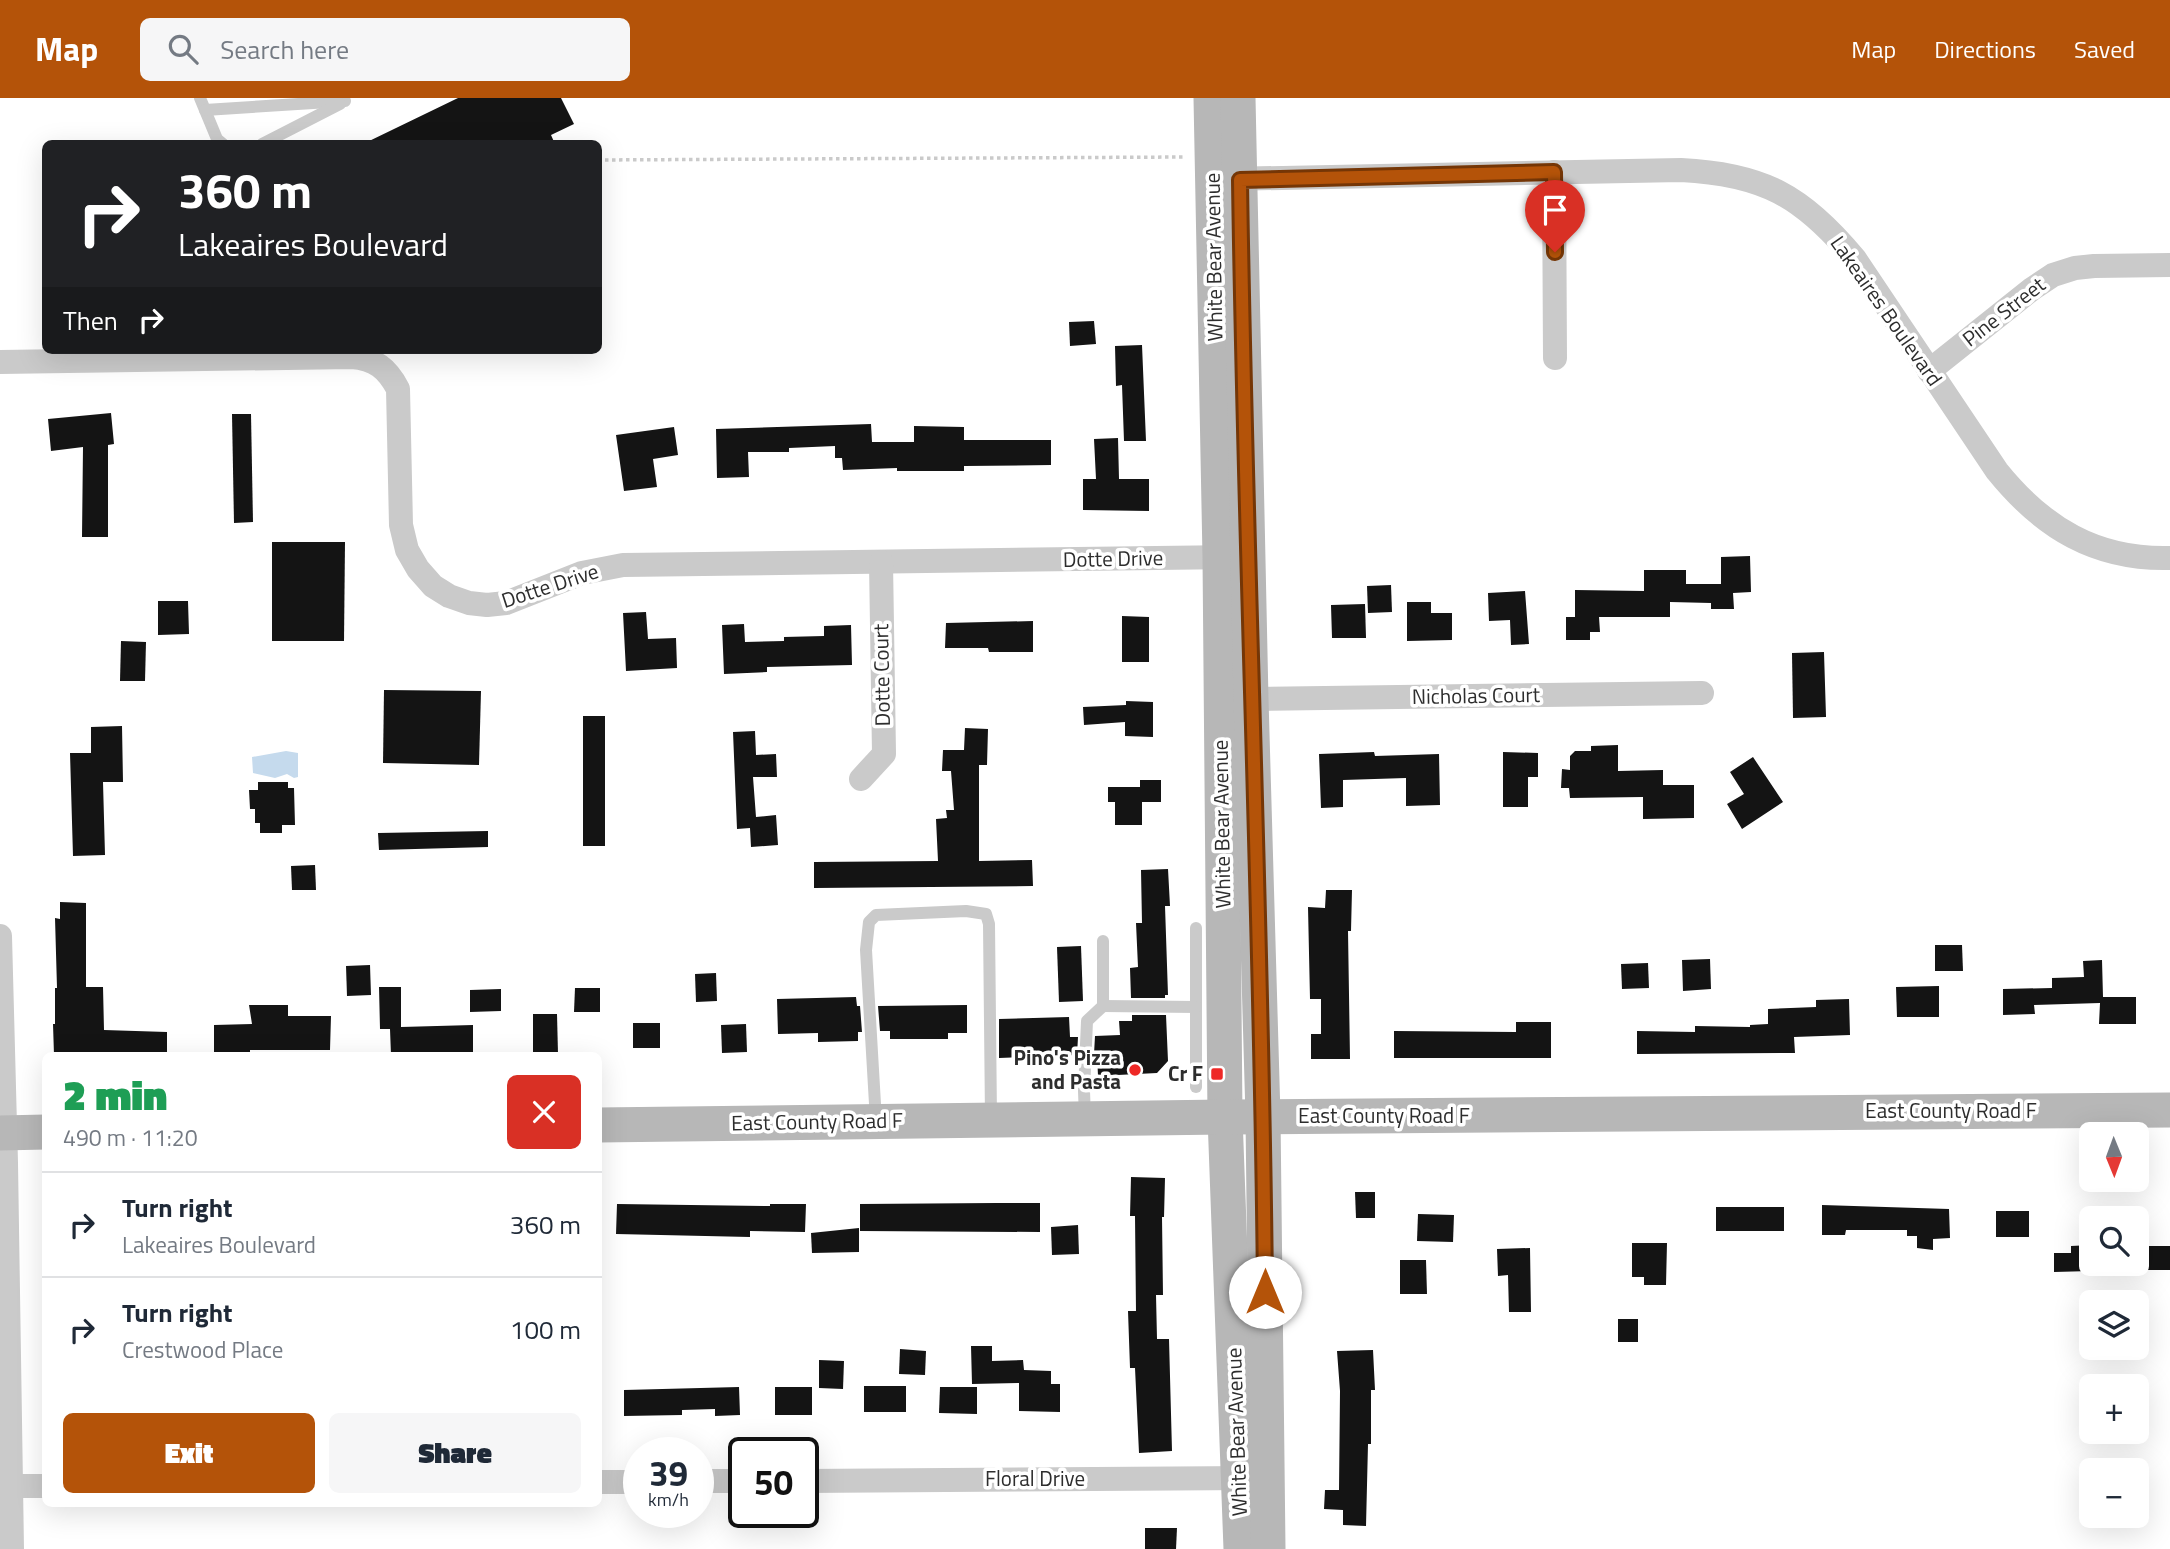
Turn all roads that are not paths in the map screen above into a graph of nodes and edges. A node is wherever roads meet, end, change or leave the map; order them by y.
1 (1211, 98) edge
2 (1238, 98) edge
3 (348, 99) edge
4 (202, 104) edge
5 (218, 140) edge
6 (270, 140) edge
7 (1221, 172) junction
8 (1554, 172) junction
9 (2170, 265) edge
10 (323, 354) edge
11 (1555, 358) dead end
12 (0, 362) edge
13 (1929, 371) junction
14 (1233, 557) junction
15 (2170, 558) edge
16 (881, 562) junction
17 (1702, 693) dead end
18 (1251, 699) junction
19 (861, 779) dead end
20 (1196, 929) dead end
21 (0, 936) edge
22 (1103, 941) dead end
23 (1103, 1006) junction
24 (1196, 1007) junction
25 (1196, 1087) dead end
26 (2170, 1110) edge
27 (1263, 1116) junction
28 (1225, 1117) junction
29 (1085, 1119) junction
30 (991, 1120) junction
31 (876, 1121) junction
32 (602, 1125) edge
33 (42, 1132) edge
34 (2, 1133) edge
35 (1253, 1478) junction
36 (819, 1480) edge
37 (602, 1482) edge
38 (623, 1482) edge
39 (5, 1486) edge
40 (42, 1486) edge
41 (12, 1549) edge
42 (1241, 1549) edge
43 (1268, 1549) edge

1 - 7 main road, White Bear Avenue
2 - 7 main road, White Bear Avenue
3 - 4 lane
3 - 6 lane
4 - 5 lane
7 - 8 street, Lakeaires Boulevard
7 - 14 main road, White Bear Avenue
8 - 11 street
8 - 13 street, Lakeaires Boulevard
9 - 13 street, Pine Street
10 - 12 street, Dotte Drive
10 - 16 street, Dotte Drive
13 - 15 street, Lakeaires Boulevard
14 - 16 street, Dotte Drive
14 - 18 main road, White Bear Avenue
14 - 28 main road, White Bear Avenue
16 - 19 street, Dotte Court
17 - 18 street, Nicholas Court
18 - 27 main road, White Bear Avenue
20 - 24 lane
21 - 34 street
22 - 23 lane
23 - 24 lane
23 - 29 lane
24 - 25 lane
26 - 27 main road, East County Road F
27 - 28 main road, East County Road F
27 - 35 main road, White Bear Avenue
28 - 29 main road, East County Road F
28 - 35 main road, White Bear Avenue
29 - 30 main road, East County Road F
30 - 31 main road, East County Road F
30 - 31 lane
31 - 32 main road, East County Road F
33 - 34 main road
34 - 39 street
35 - 36 street, Floral Drive
35 - 42 main road, White Bear Avenue
35 - 43 main road, White Bear Avenue
37 - 38 street
39 - 40 street
39 - 41 street

